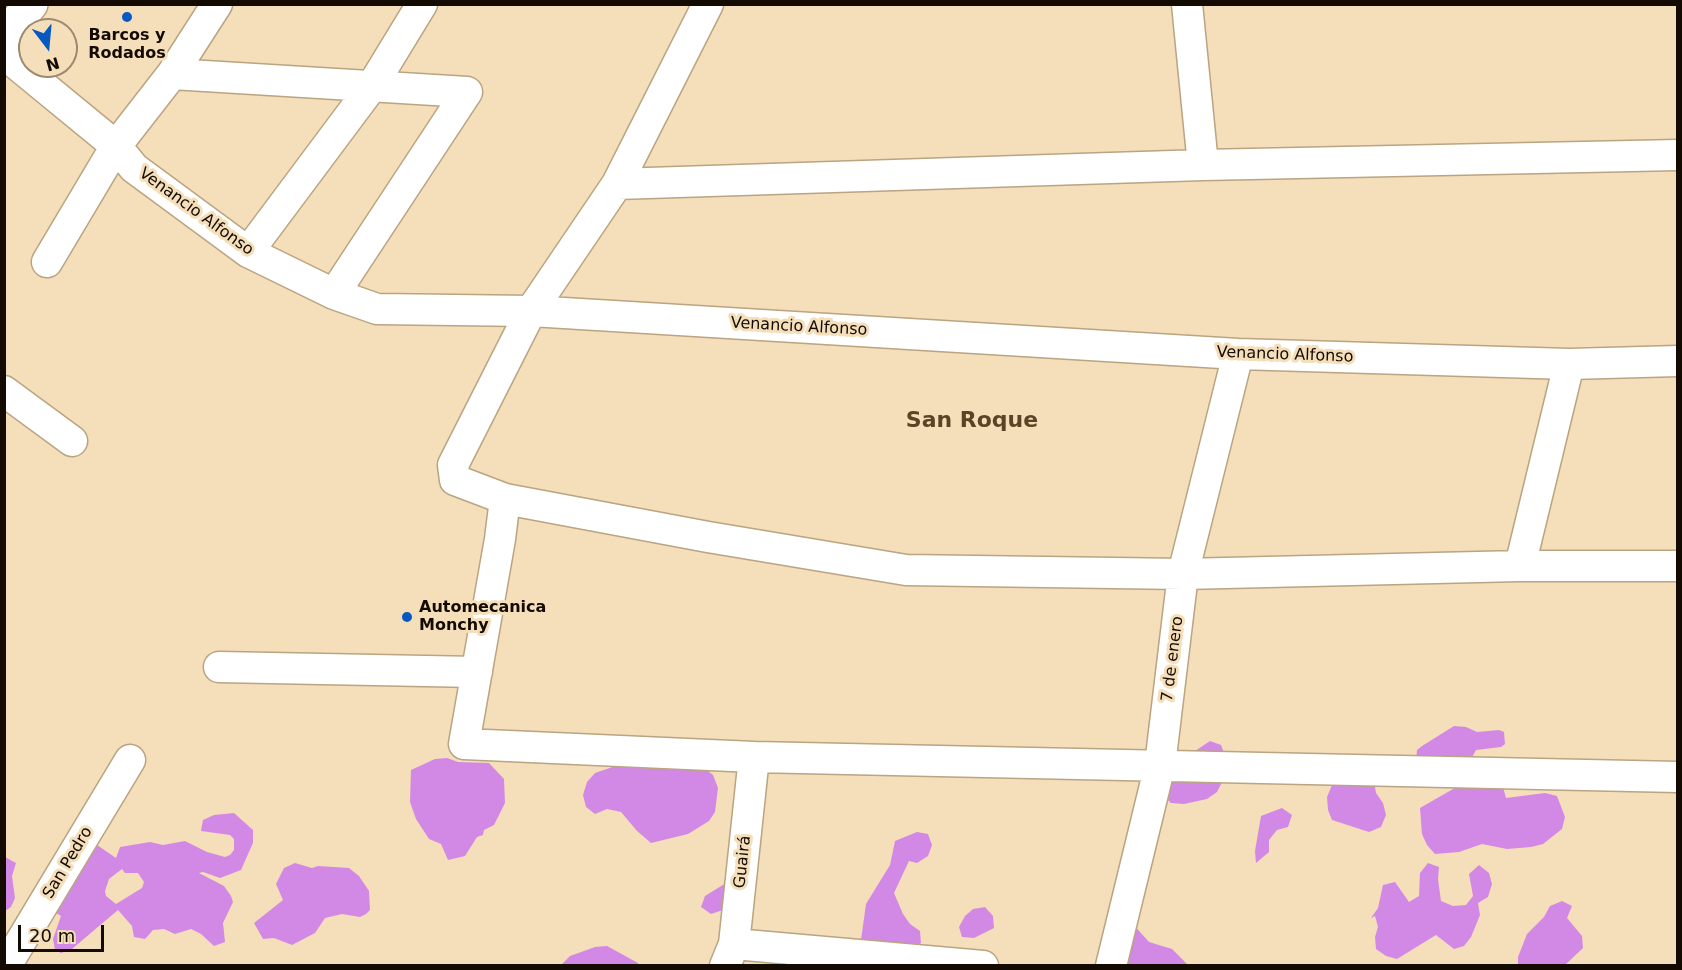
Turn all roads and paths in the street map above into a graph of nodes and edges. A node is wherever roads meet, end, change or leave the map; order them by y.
1 (31, 4) edge
2 (218, 4) edge
3 (422, 4) edge
4 (708, 4) edge
5 (1186, 4) edge
6 (4, 37) edge
7 (4, 54) edge
8 (172, 74) junction
9 (372, 86) junction
10 (116, 146) junction
11 (1677, 154) edge
12 (1203, 165) junction
13 (617, 184) junction
14 (248, 252) junction
15 (47, 262) dead end
16 (334, 294) junction
17 (531, 311) junction
18 (1238, 354) junction
19 (1677, 362) edge
20 (1569, 364) junction
21 (4, 391) edge
22 (72, 441) dead end
23 (505, 499) junction
24 (1520, 566) junction
25 (1677, 566) edge
26 (1183, 574) junction
27 (219, 667) dead end
28 (477, 672) junction
29 (754, 757) junction
30 (130, 760) dead end
31 (1160, 765) junction
32 (1677, 777) edge
33 (729, 955) edge
34 (6, 966) edge
35 (983, 966) edge
36 (1111, 966) edge

1 - 6 main road
2 - 8 street
3 - 9 street
4 - 13 street
5 - 12 street
7 - 10 street, Venancio Alfonso
8 - 9 street
8 - 10 street
9 - 14 street
9 - 16 street
10 - 14 street, Venancio Alfonso
10 - 15 street
11 - 12 street
12 - 13 street
13 - 17 street
14 - 16 street, Venancio Alfonso
16 - 17 street, Venancio Alfonso
17 - 18 street, Venancio Alfonso
17 - 23 street
18 - 20 street, Venancio Alfonso
18 - 26 street, 7 de enero
19 - 20 street, Venancio Alfonso
20 - 24 street
21 - 22 street
23 - 26 street
23 - 28 street
24 - 25 street
24 - 26 street
26 - 31 street, 7 de enero
27 - 28 street
28 - 29 street
29 - 31 street
29 - 33 street, Guairá
30 - 34 street, San Pedro
31 - 32 street
31 - 36 street, 7 de enero
33 - 35 street

